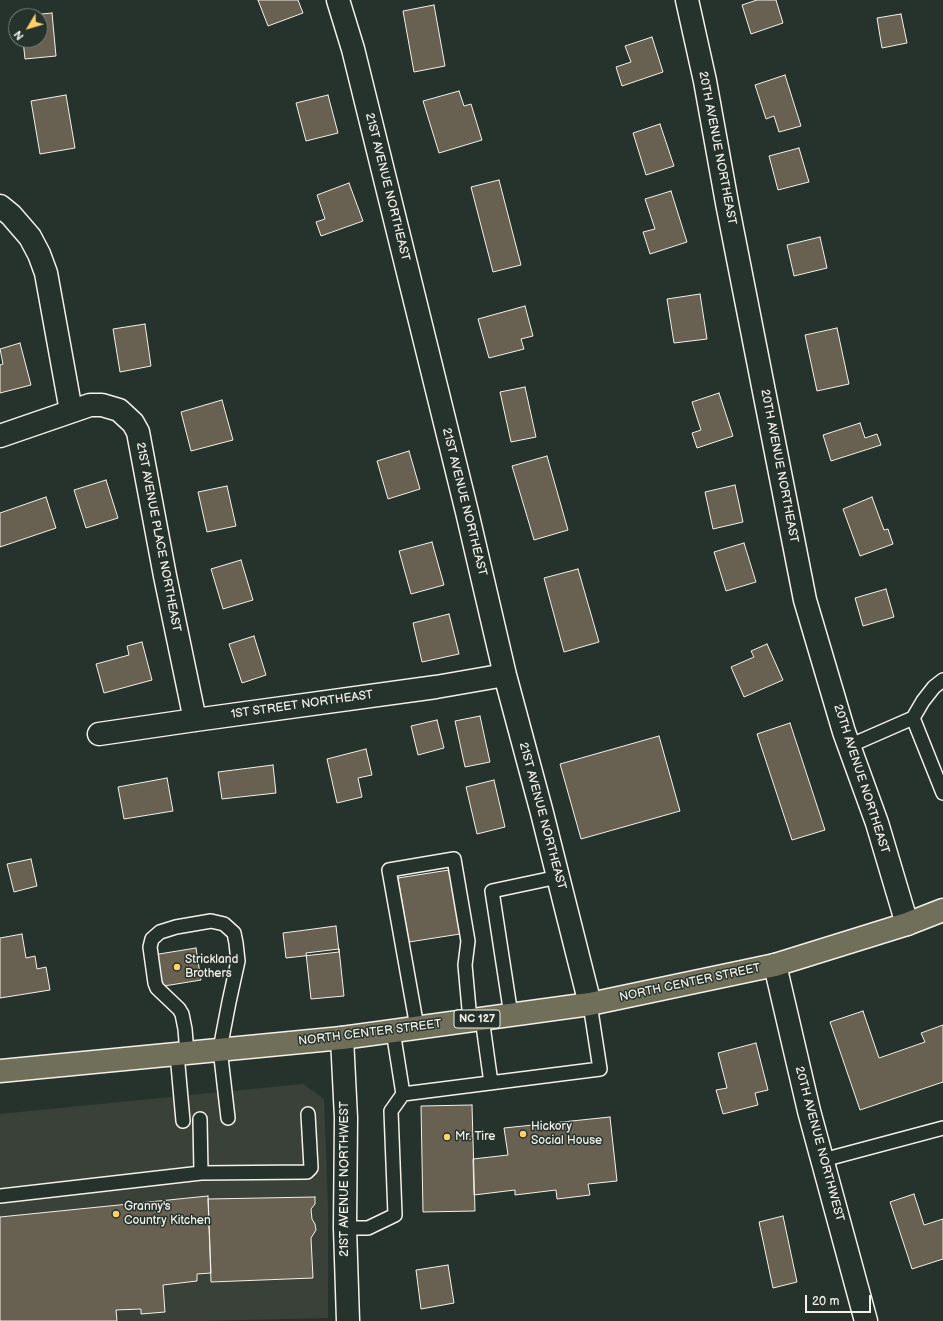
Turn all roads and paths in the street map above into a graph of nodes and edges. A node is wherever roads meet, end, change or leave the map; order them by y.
1 (338, 0) edge
2 (687, 0) edge
3 (0, 206) edge
4 (71, 411) junction
5 (0, 436) edge
6 (505, 675) junction
7 (943, 680) edge
8 (913, 718) junction
9 (195, 720) junction
10 (99, 734) dead end
11 (849, 746) junction
12 (943, 793) edge
13 (558, 877) junction
14 (943, 910) edge
15 (906, 924) junction
16 (775, 965) junction
17 (590, 1004) junction
18 (511, 1014) junction
19 (476, 1019) junction
20 (417, 1027) junction
21 (393, 1031) junction
22 (342, 1038) junction
23 (220, 1049) junction
24 (182, 1053) junction
25 (0, 1071) edge
26 (491, 1083) junction
27 (403, 1094) junction
28 (308, 1114) dead end
29 (228, 1118) dead end
30 (200, 1119) dead end
31 (183, 1121) dead end
32 (943, 1128) edge
33 (822, 1160) junction
34 (201, 1173) junction
35 (0, 1196) edge
36 (345, 1228) junction
37 (348, 1321) edge
38 (866, 1321) edge

1 - 6 street, 21ST AVENUE NORTHEAST
2 - 11 street, 20TH AVENUE NORTHEAST
3 - 4 street
4 - 5 street
4 - 9 street, 21ST AVENUE PLACE NORTHEAST
6 - 9 street, 1ST STREET NORTHEAST
6 - 13 street, 21ST AVENUE NORTHEAST
7 - 8 lane
8 - 11 lane
8 - 12 lane
9 - 10 street, 1ST STREET NORTHEAST
11 - 15 street, 20TH AVENUE NORTHEAST
13 - 17 street, 21ST AVENUE NORTHEAST
13 - 18 lane
14 - 15 main road, NORTH CENTER STREET / NC 127
15 - 16 main road, NORTH CENTER STREET / NC 127
16 - 17 main road, NORTH CENTER STREET / NC 127
16 - 33 street, 20TH AVENUE NORTHWEST
17 - 18 main road, NORTH CENTER STREET / NC 127
17 - 26 lane
18 - 19 main road, NORTH CENTER STREET / NC 127
19 - 20 main road, NORTH CENTER STREET / NC 127
19 - 20 lane
19 - 26 lane
20 - 21 main road, NORTH CENTER STREET / NC 127
21 - 22 main road, NORTH CENTER STREET / NC 127
21 - 27 lane
22 - 23 main road, NORTH CENTER STREET / NC 127
22 - 36 street, 21ST AVENUE NORTHWEST
23 - 24 main road, NORTH CENTER STREET / NC 127
23 - 24 lane
23 - 29 lane
24 - 25 main road, NORTH CENTER STREET / NC 127
24 - 31 lane
26 - 27 lane
27 - 36 lane
28 - 34 lane
30 - 34 lane
32 - 33 lane
33 - 38 street, 20TH AVENUE NORTHWEST
34 - 35 lane
36 - 37 street, 21ST AVENUE NORTHWEST

